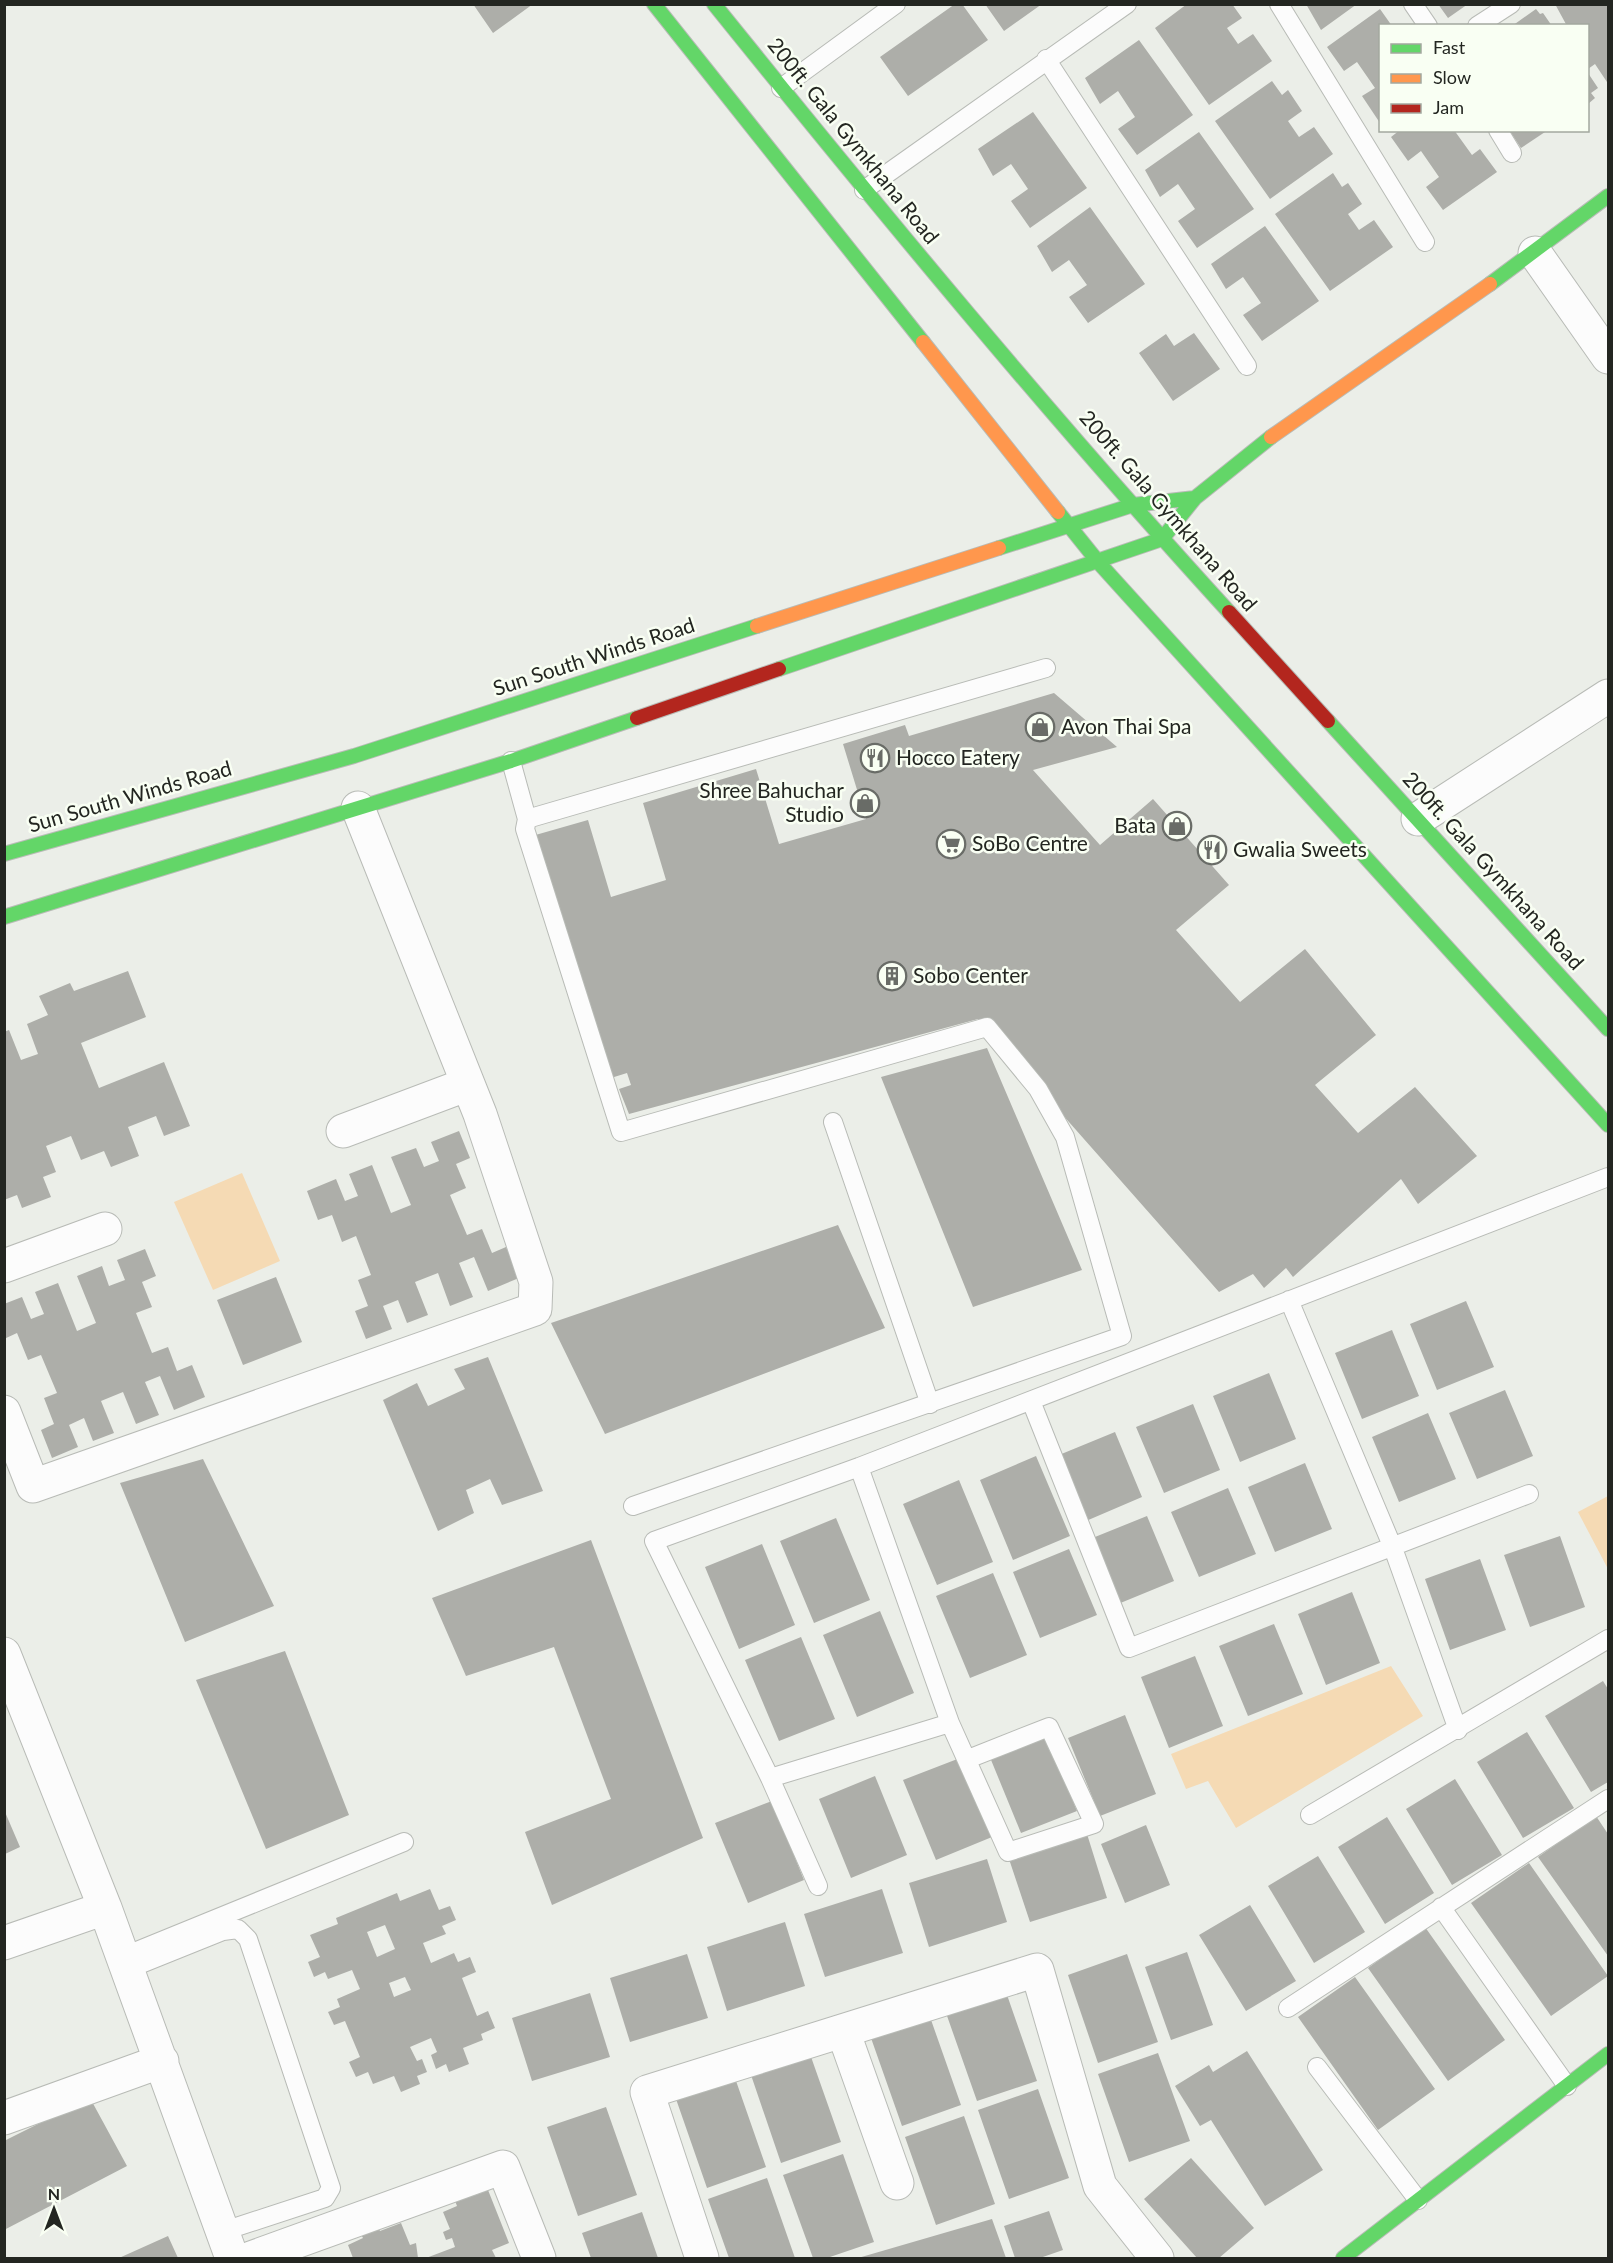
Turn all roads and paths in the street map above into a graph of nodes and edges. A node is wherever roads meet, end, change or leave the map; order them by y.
1 (654, 4) edge
2 (714, 4) edge
3 (896, 4) edge
4 (1127, 4) edge
5 (1279, 4) edge
6 (1413, 4) edge
7 (1511, 4) edge
8 (1427, 24) edge
9 (1481, 24) edge
10 (1046, 59) junction
11 (782, 88) junction
12 (1499, 132) edge
13 (1512, 153) dead end
14 (864, 190) junction
15 (1608, 196) edge
16 (1425, 242) dead end
17 (1535, 254) junction
18 (1608, 357) edge
19 (1247, 366) dead end
20 (1195, 498) junction
21 (1133, 505) junction
22 (1070, 525) junction
23 (1162, 539) junction
24 (1099, 562) junction
25 (1046, 669) dead end
26 (1608, 696) edge
27 (511, 761) junction
28 (358, 808) junction
29 (527, 819) junction
30 (1418, 819) junction
31 (4, 854) edge
32 (4, 917) edge
33 (1608, 1029) edge
34 (468, 1084) junction
35 (833, 1122) dead end
36 (1608, 1125) edge
37 (343, 1131) dead end
38 (1608, 1177) edge
39 (105, 1229) dead end
40 (4, 1266) edge
41 (1289, 1300) junction
42 (1031, 1401) junction
43 (930, 1404) junction
44 (4, 1412) edge
45 (859, 1467) junction
46 (1529, 1494) dead end
47 (633, 1506) dead end
48 (1393, 1548) junction
49 (1608, 1639) edge
50 (8, 1673) edge
51 (950, 1723) junction
52 (1458, 1730) junction
53 (968, 1759) junction
54 (770, 1778) junction
55 (1608, 1799) edge
56 (1310, 1815) dead end
57 (404, 1842) dead end
58 (818, 1886) dead end
59 (1441, 1907) junction
60 (105, 1908) junction
61 (4, 1942) edge
62 (124, 1963) junction
63 (1288, 2007) dead end
64 (843, 2031) junction
65 (1608, 2054) edge
66 (162, 2061) junction
67 (1317, 2067) dead end
68 (1567, 2086) junction
69 (4, 2118) edge
70 (897, 2183) dead end
71 (1418, 2200) junction
72 (228, 2245) edge
73 (323, 2246) edge
74 (251, 2259) edge
75 (539, 2259) edge
76 (702, 2259) edge
77 (1157, 2259) edge
78 (1343, 2259) edge

1 - 22 street
2 - 11 street, 200ft. Gala Gymkhana Road
3 - 11 lane
4 - 10 lane
5 - 16 lane
6 - 8 lane
7 - 9 lane
10 - 14 lane
10 - 19 lane
11 - 14 street, 200ft. Gala Gymkhana Road
12 - 13 lane
14 - 21 street, 200ft. Gala Gymkhana Road
15 - 17 street
17 - 18 street
17 - 20 street
20 - 21 street, Sun South Winds Road
20 - 23 street
21 - 22 street, Sun South Winds Road
21 - 23 street, 200ft. Gala Gymkhana Road
22 - 24 street
22 - 31 street, Sun South Winds Road
23 - 24 street
23 - 30 street, 200ft. Gala Gymkhana Road
24 - 27 street
24 - 36 street
25 - 29 lane
26 - 30 street
27 - 28 street
27 - 29 lane
28 - 32 street
28 - 34 street
29 - 43 lane
30 - 33 street, 200ft. Gala Gymkhana Road
34 - 37 street
34 - 44 street
35 - 43 lane
38 - 41 lane
39 - 40 street
41 - 42 lane
41 - 48 lane
42 - 45 lane
42 - 48 lane
43 - 47 lane
45 - 51 lane
45 - 54 lane
46 - 48 lane
48 - 52 lane
49 - 52 lane
50 - 60 street
51 - 53 lane
51 - 54 lane
52 - 56 lane
53 - 53 lane
54 - 58 lane
55 - 59 lane
57 - 62 lane
59 - 63 lane
59 - 68 lane
60 - 61 street
60 - 62 street
62 - 66 street
62 - 72 lane
64 - 70 street
64 - 76 street
64 - 77 street
65 - 68 street
66 - 69 street
66 - 72 street
67 - 71 lane
68 - 71 street
71 - 78 street
73 - 74 street
73 - 75 street

